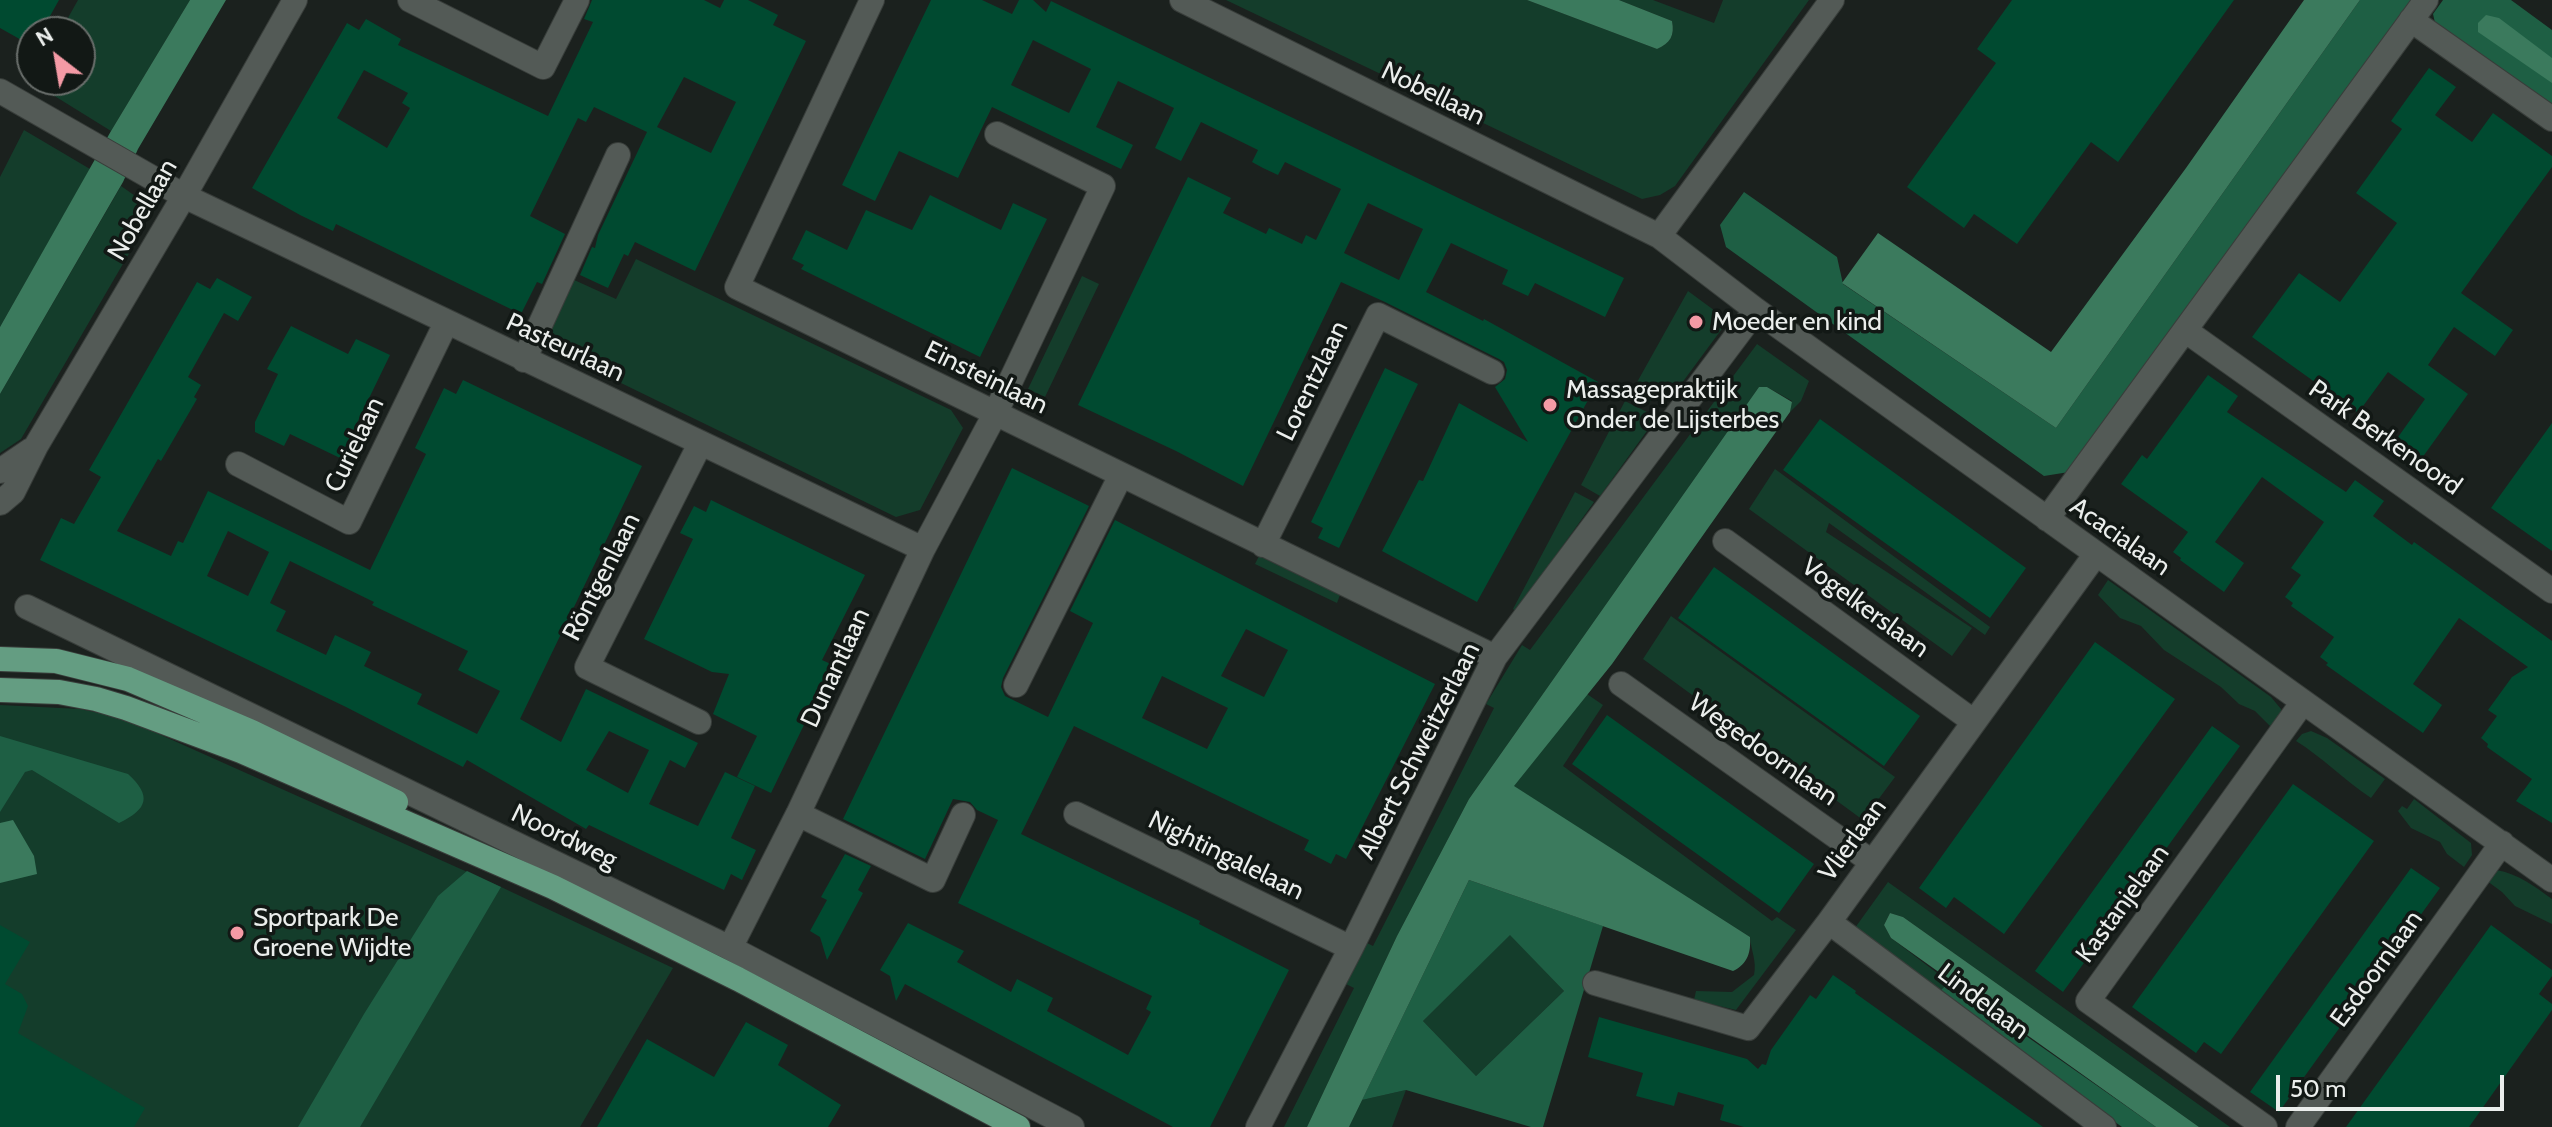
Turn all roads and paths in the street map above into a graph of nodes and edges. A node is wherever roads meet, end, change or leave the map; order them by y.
1 (295, 0) edge
2 (410, 0) edge
3 (577, 0) edge
4 (872, 0) edge
5 (1182, 0) edge
6 (1832, 0) edge
7 (2426, 0) edge
8 (2411, 20) junction
9 (0, 91) edge
10 (2552, 119) edge
11 (997, 134) dead end
12 (618, 155) dead end
13 (184, 196) junction
14 (1659, 236) junction
15 (1756, 310) junction
16 (446, 323) junction
17 (2186, 331) junction
18 (524, 360) junction
19 (1492, 372) dead end
20 (995, 414) junction
21 (700, 444) junction
22 (36, 446) junction
23 (238, 464) dead end
24 (0, 471) edge
25 (1121, 475) junction
26 (0, 503) edge
27 (2047, 519) junction
28 (1725, 541) dead end
29 (1263, 545) junction
30 (923, 549) junction
31 (2096, 554) junction
32 (2552, 591) edge
33 (27, 607) dead end
34 (1495, 657) junction
35 (0, 659) edge
36 (1621, 684) dead end
37 (1016, 685) dead end
38 (0, 690) edge
39 (2303, 702) junction
40 (1973, 721) junction
41 (699, 722) dead end
42 (798, 814) junction
43 (1076, 814) dead end
44 (963, 815) dead end
45 (2502, 843) junction
46 (1872, 862) junction
47 (2552, 880) edge
48 (553, 887) junction
49 (1829, 922) junction
50 (730, 948) junction
51 (1351, 948) junction
52 (1595, 983) dead end
53 (1018, 1127) edge
54 (1072, 1127) edge
55 (1258, 1127) edge
56 (2104, 1127) edge
57 (2265, 1127) edge
58 (2298, 1127) edge

1 - 13 street, Nobellaan
2 - 3 street
4 - 20 street, Einsteinlaan
5 - 14 street, Nobellaan
6 - 14 street
7 - 8 street
8 - 10 street
8 - 17 street
9 - 13 street, Pasteurlaan
11 - 20 street, Dunantlaan
12 - 18 street
13 - 16 street, Pasteurlaan
13 - 22 street, Nobellaan
14 - 15 street, Acacialaan
15 - 27 street, Acacialaan
15 - 34 street, Albert Schweitzerlaan
16 - 18 street, Pasteurlaan
16 - 23 street, Curielaan
17 - 27 street
17 - 32 street, Park Berkenoord
18 - 21 street, Pasteurlaan
19 - 29 street, Lorentzlaan
20 - 25 street, Einsteinlaan
20 - 30 street, Dunantlaan
21 - 30 street, Pasteurlaan
21 - 41 street, Röntgenlaan
22 - 24 street, Nobellaan
22 - 26 street, Nobellaan
25 - 29 street, Einsteinlaan
25 - 37 street
27 - 31 street, Acacialaan
28 - 40 street, Vogelkerslaan
29 - 34 street, Einsteinlaan
30 - 42 street, Dunantlaan
31 - 39 street, Acacialaan
31 - 40 street, Vlierlaan
33 - 50 street, Noordweg
34 - 51 street, Albert Schweitzerlaan
35 - 48 main road, Noordweg
36 - 46 street, Wegedoornlaan
38 - 48 main road, Noordweg
39 - 45 street, Acacialaan
39 - 57 street, Kastanjelaan
40 - 46 street, Vlierlaan
42 - 44 street
42 - 50 street, Dunantlaan
43 - 51 street, Nightingalelaan
45 - 47 street, Acacialaan
45 - 58 street, Esdoornlaan
46 - 49 street, Vlierlaan
48 - 53 main road, Noordweg
49 - 52 street, Vlierlaan
49 - 56 street, Lindelaan
50 - 54 street, Noordweg
51 - 55 street, Albert Schweitzerlaan

